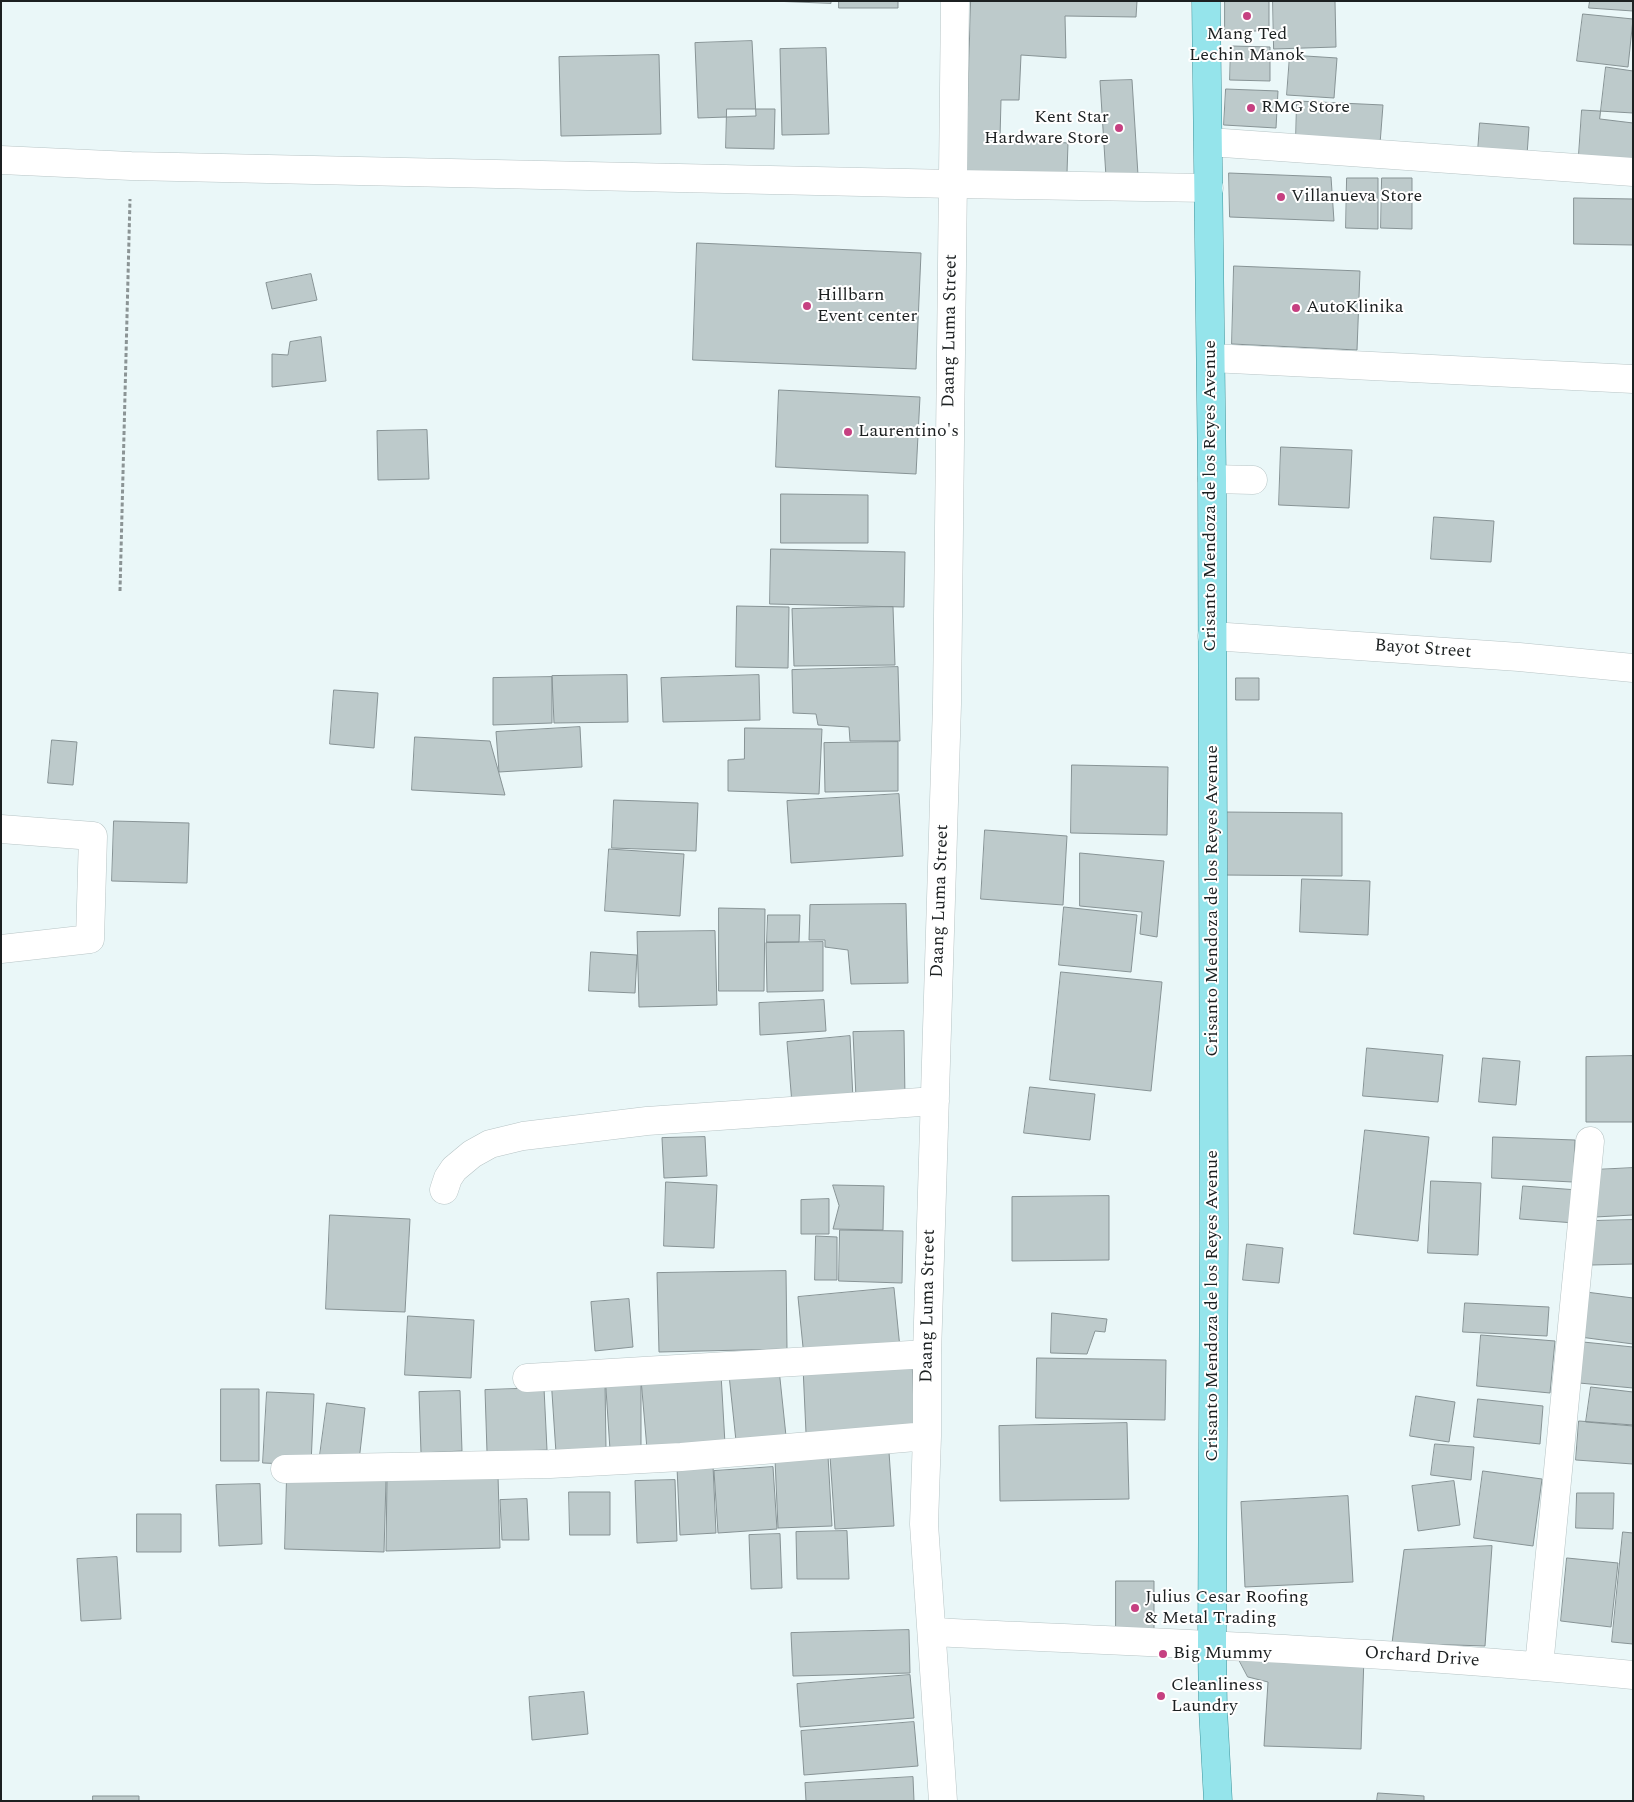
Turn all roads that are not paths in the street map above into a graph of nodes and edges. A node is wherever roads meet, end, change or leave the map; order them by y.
1 (955, 1) edge
2 (1206, 1) edge
3 (1209, 142) junction
4 (1, 160) edge
5 (1633, 172) edge
6 (953, 184) junction
7 (1209, 188) junction
8 (1211, 358) junction
9 (1633, 378) edge
10 (1212, 479) junction
11 (1253, 480) dead end
12 (1212, 636) junction
13 (1633, 668) edge
14 (1, 829) edge
15 (1, 949) edge
16 (935, 1101) junction
17 (1590, 1141) dead end
18 (444, 1190) dead end
19 (926, 1354) junction
20 (527, 1378) dead end
21 (927, 1436) junction
22 (284, 1469) dead end
23 (932, 1632) junction
24 (1212, 1645) junction
25 (1539, 1666) junction
26 (1633, 1675) edge
27 (942, 1801) edge
28 (1218, 1801) edge

1 - 6 street, Daang Luma Street
2 - 3 main road, Crisanto Mendoza de los Reyes Avenue
3 - 5 street
3 - 7 main road, Crisanto Mendoza de los Reyes Avenue
4 - 6 street
6 - 7 street
6 - 16 street, Daang Luma Street
7 - 8 main road, Crisanto Mendoza de los Reyes Avenue
8 - 9 street
8 - 10 main road, Crisanto Mendoza de los Reyes Avenue
10 - 11 street
10 - 12 main road, Crisanto Mendoza de los Reyes Avenue
12 - 13 street, Bayot Street
12 - 24 main road, Crisanto Mendoza de los Reyes Avenue
14 - 15 street
16 - 18 street
16 - 19 street, Daang Luma Street
17 - 25 street
19 - 20 street
19 - 21 street, Daang Luma Street
21 - 22 street
21 - 23 street, Daang Luma Street
23 - 24 street, Orchard Drive
23 - 27 street, Daang Luma Street
24 - 25 street, Orchard Drive
24 - 28 main road, Crisanto Mendoza de los Reyes Avenue
25 - 26 street, Orchard Drive

